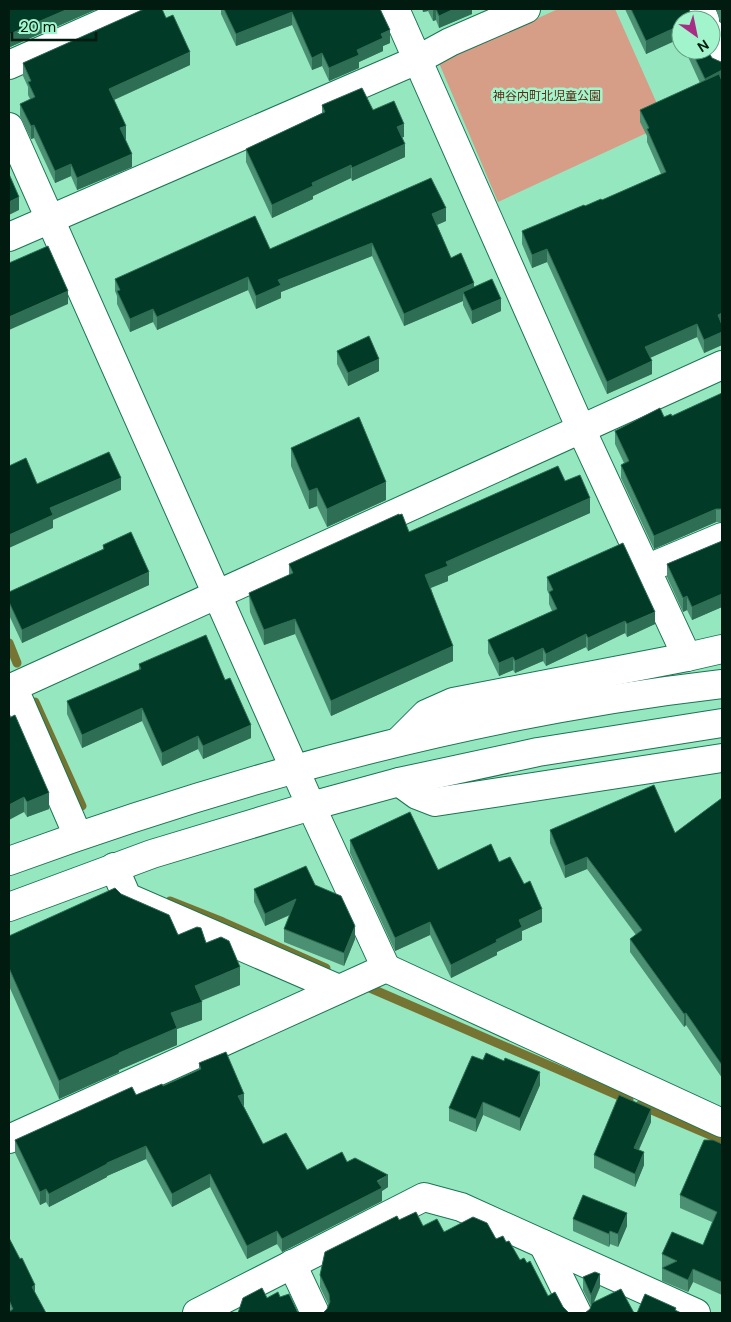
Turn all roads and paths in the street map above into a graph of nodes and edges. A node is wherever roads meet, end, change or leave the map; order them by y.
1 (135, 9) edge
2 (395, 9) edge
3 (526, 9) edge
4 (418, 60) junction
5 (9, 64) edge
6 (9, 127) edge
7 (50, 218) junction
8 (9, 237) edge
9 (722, 365) edge
10 (581, 429) junction
11 (722, 537) edge
12 (646, 569) junction
13 (216, 594) junction
14 (722, 648) edge
15 (687, 657) junction
16 (722, 684) edge
17 (9, 690) edge
18 (722, 723) edge
19 (398, 742) junction
20 (722, 759) edge
21 (294, 769) junction
22 (399, 782) junction
23 (311, 806) junction
24 (78, 836) junction
25 (9, 861) edge
26 (114, 867) junction
27 (9, 907) edge
28 (378, 972) junction
29 (342, 988) junction
30 (722, 1123) edge
31 (9, 1139) edge
32 (543, 1244) junction
33 (292, 1264) junction
34 (209, 1311) edge
35 (315, 1313) edge
36 (577, 1313) edge
37 (696, 1313) edge

1 - 5 street
2 - 4 street
3 - 4 street
4 - 7 street
4 - 10 street
6 - 7 street
7 - 8 street
7 - 13 street
9 - 10 street
10 - 12 street
10 - 13 street
11 - 12 street
12 - 15 street
13 - 17 street
13 - 21 street
14 - 15 street
15 - 19 street
16 - 19 street
17 - 24 street
18 - 22 street
19 - 21 street
20 - 22 street
21 - 23 street
21 - 24 street
22 - 23 street
23 - 26 street
23 - 28 street
24 - 25 street
26 - 27 street
26 - 29 street
28 - 29 street
28 - 30 street
29 - 31 street
32 - 33 street
32 - 36 street
32 - 37 street
33 - 34 street
33 - 35 street

